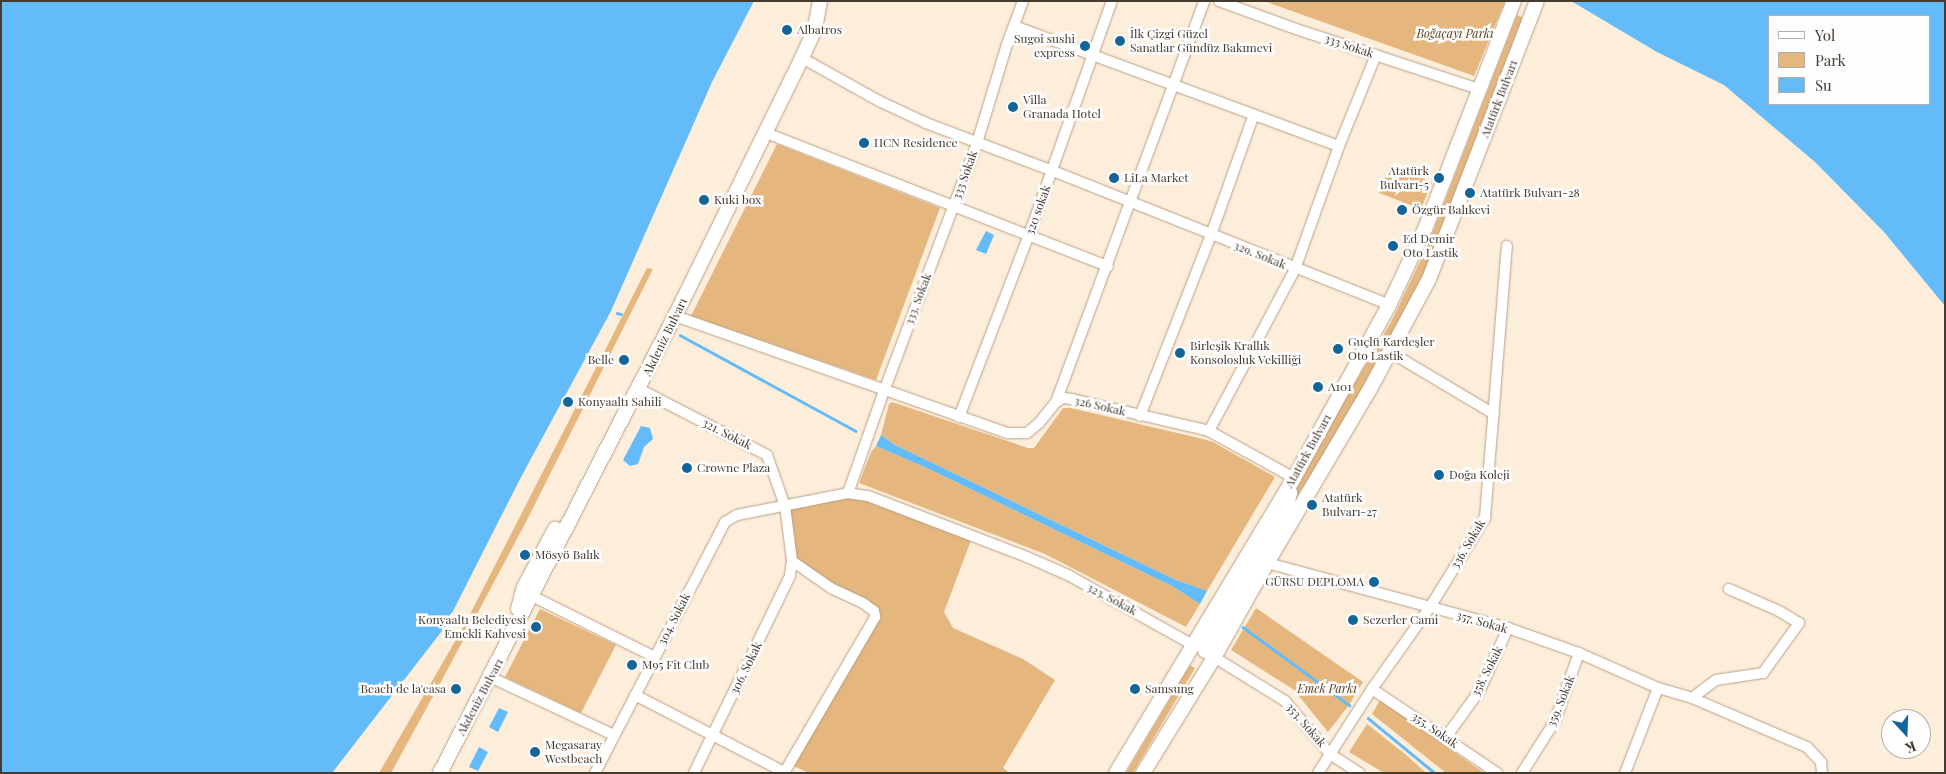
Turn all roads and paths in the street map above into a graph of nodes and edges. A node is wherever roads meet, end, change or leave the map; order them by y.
1 (820, 1) edge
2 (1024, 1) edge
3 (1112, 1) edge
4 (1204, 1) edge
5 (1219, 1) edge
6 (1514, 1) edge
7 (1537, 1) edge
8 (1014, 26) junction
9 (1092, 54) junction
10 (1376, 55) junction
11 (802, 58) junction
12 (1172, 84) junction
13 (1479, 89) junction
14 (1254, 114) junction
15 (766, 132) junction
16 (977, 143) junction
17 (1339, 146) junction
18 (1053, 171) junction
19 (1131, 203) junction
20 (953, 207) junction
21 (1029, 235) junction
22 (1211, 235) junction
23 (1507, 246) dead end
24 (1108, 266) junction
25 (1294, 269) junction
26 (1389, 305) junction
27 (675, 316) junction
28 (1390, 352) junction
29 (639, 389) junction
30 (884, 391) junction
31 (1056, 402) junction
32 (1494, 414) junction
33 (959, 416) junction
34 (1140, 416) junction
35 (1209, 431) junction
36 (1294, 478) junction
37 (848, 494) junction
38 (785, 506) junction
39 (792, 561) junction
40 (1267, 562) junction
41 (1729, 589) dead end
42 (531, 590) junction
43 (1430, 607) junction
44 (1508, 628) junction
45 (1203, 652) junction
46 (1579, 653) junction
47 (655, 657) junction
48 (490, 677) junction
49 (1658, 688) junction
50 (1372, 689) junction
51 (636, 695) junction
52 (1692, 698) junction
53 (614, 734) junction
54 (713, 735) junction
55 (1446, 737) junction
56 (1330, 754) junction
57 (440, 773) edge
58 (595, 773) edge
59 (694, 773) edge
60 (785, 773) edge
61 (1116, 773) edge
62 (1143, 773) edge
63 (1318, 773) edge
64 (1359, 773) edge
65 (1498, 773) edge
66 (1522, 773) edge
67 (1625, 773) edge
68 (1822, 773) edge

1 - 11 main road, Akdeniz Bulvarı
2 - 8 street, 333 Sokak
3 - 9 street, 320 sokak
4 - 12 street
5 - 10 street, 333 Sokak
6 - 13 main road, Atatürk Bulvarı
7 - 28 main road, Atatürk Bulvarı
8 - 9 street
8 - 16 street, 333 Sokak
9 - 12 street
9 - 18 street, 320 sokak
10 - 13 street, 333 Sokak
10 - 17 street
11 - 15 main road, Akdeniz Bulvarı
11 - 16 street, 329. Sokak
12 - 14 street
12 - 19 street
13 - 26 main road, Atatürk Bulvarı
14 - 17 street
14 - 22 street
15 - 20 street
15 - 27 main road, Akdeniz Bulvarı
16 - 18 street, 329. Sokak
16 - 20 street, 333 Sokak
17 - 25 street
18 - 19 street, 329. Sokak
18 - 21 street, 320 sokak
19 - 22 street, 329. Sokak
19 - 24 street
20 - 21 street
20 - 30 street, 333. Sokak
21 - 24 street
21 - 33 street, 320 sokak
22 - 25 street, 329. Sokak
22 - 34 street
23 - 32 street, 336. Sokak
24 - 31 street
25 - 26 street, 329. Sokak
25 - 35 street
26 - 36 main road, Atatürk Bulvarı
27 - 29 main road, Akdeniz Bulvarı
27 - 30 street, 326 Sokak
28 - 32 street
28 - 40 main road, Atatürk Bulvarı
29 - 38 street, 321. Sokak
29 - 42 main road, Akdeniz Bulvarı
30 - 33 street, 326 Sokak
30 - 37 street
31 - 33 street, 326 Sokak
31 - 34 street, 326 Sokak
32 - 43 street, 336. Sokak
34 - 35 street, 326 Sokak
35 - 36 street, 326 Sokak
36 - 45 main road, Atatürk Bulvarı
37 - 38 street, 304. Sokak
37 - 45 street, 323. Sokak
38 - 39 street, 321. Sokak
38 - 47 street, 304. Sokak
39 - 54 street, 306. Sokak
39 - 60 street
40 - 43 street, 357. Sokak
40 - 45 main road, Atatürk Bulvarı
41 - 52 street
42 - 47 street
42 - 48 main road, Akdeniz Bulvarı
43 - 44 street, 357. Sokak
43 - 50 street, 336. Sokak
44 - 46 street, 357. Sokak
44 - 55 street, 358. Sokak
45 - 56 street, 353. Sokak
45 - 61 main road, Atatürk Bulvarı
45 - 62 main road, Atatürk Bulvarı
46 - 49 street, 357. Sokak
46 - 66 street, 359. Sokak
47 - 51 street, 304. Sokak
48 - 53 street
48 - 57 main road, Akdeniz Bulvarı
49 - 52 street, 357. Sokak
49 - 67 street
50 - 55 street, 355. Sokak
50 - 56 street, 336. Sokak
51 - 53 street, 304. Sokak
51 - 54 street
52 - 68 street, 357. Sokak
53 - 58 street, 304. Sokak
54 - 59 street, 306. Sokak
54 - 60 street
55 - 65 street, 355. Sokak
56 - 63 street, 336. Sokak
56 - 64 street, 353. Sokak

